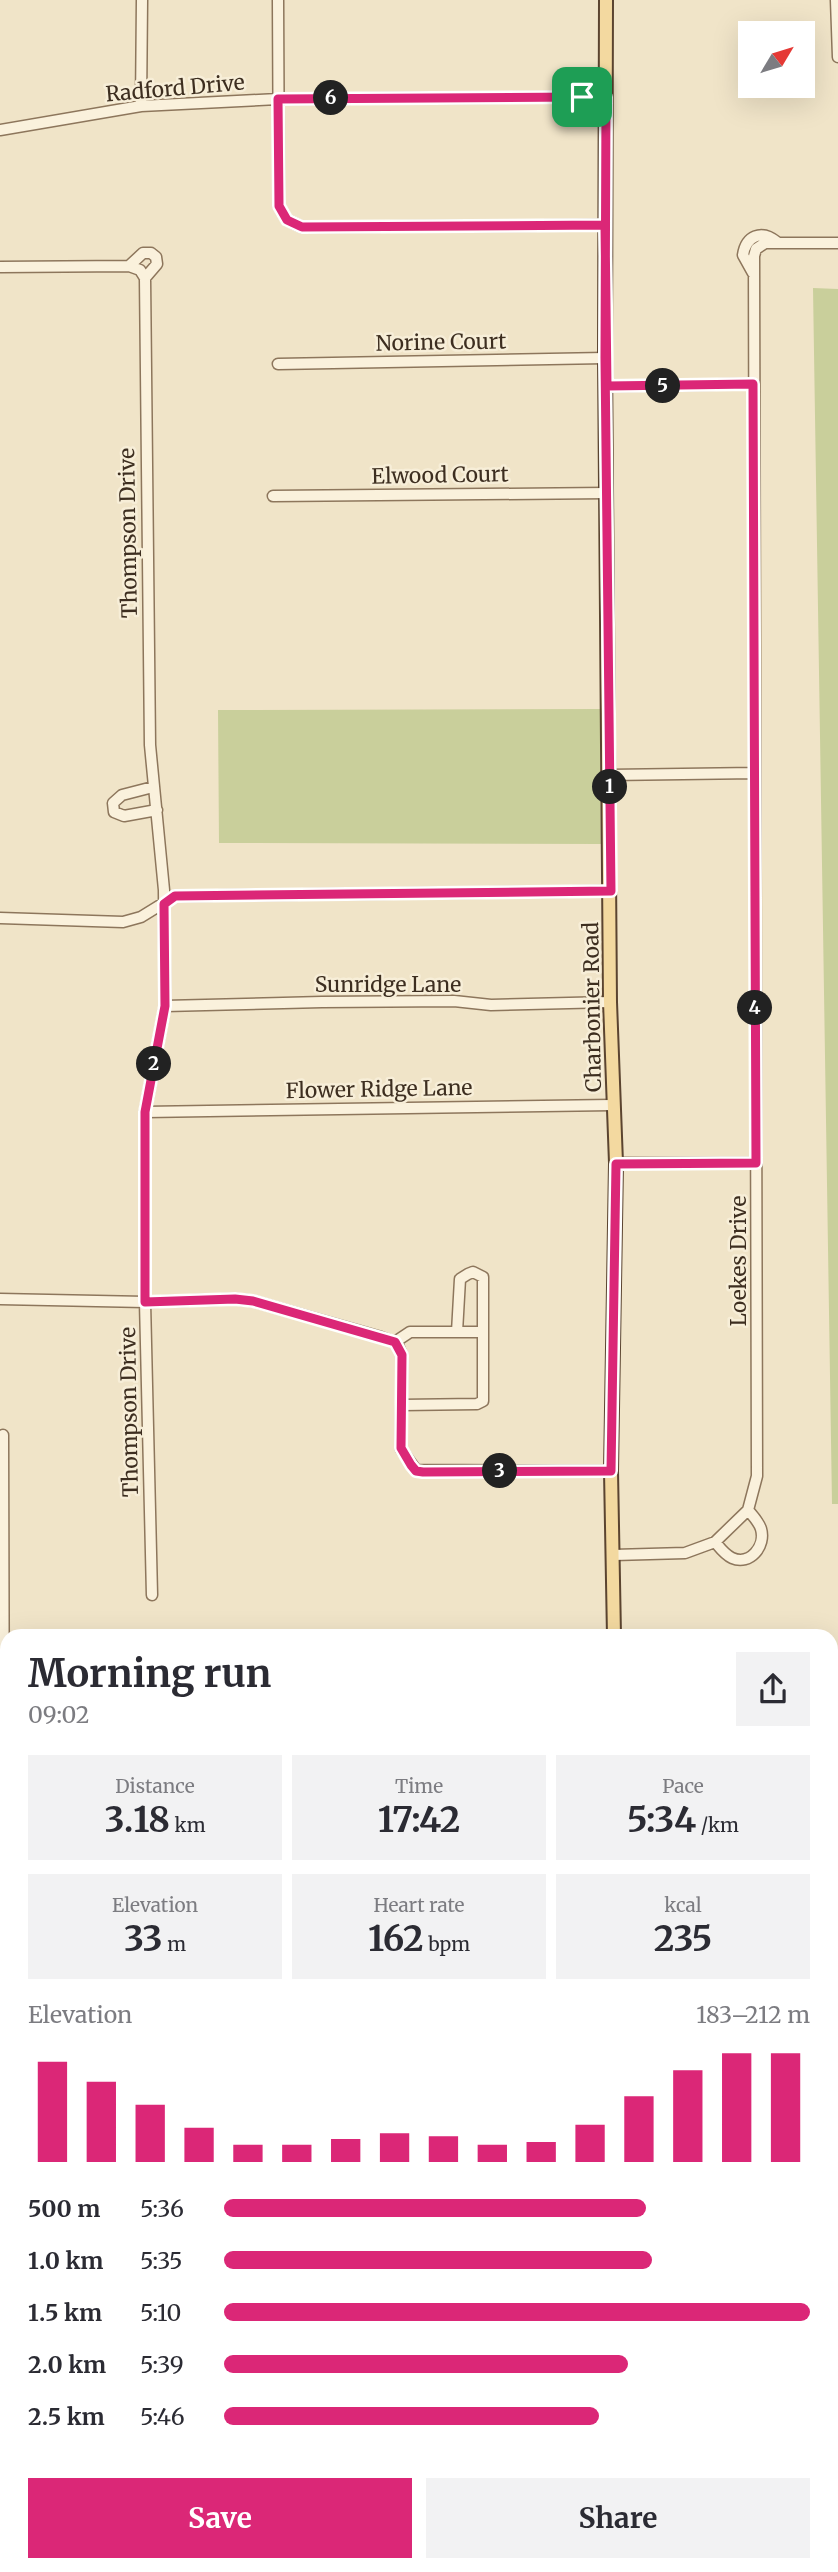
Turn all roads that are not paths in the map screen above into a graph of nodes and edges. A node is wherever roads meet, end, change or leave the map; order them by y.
1 (142, 0) edge
2 (278, 0) edge
3 (606, 0) edge
4 (836, 0) edge
5 (838, 57) edge
6 (606, 97) junction
7 (278, 99) junction
8 (141, 107) junction
9 (0, 130) edge
10 (605, 225) junction
11 (838, 243) edge
12 (129, 266) junction
13 (0, 267) edge
14 (142, 274) junction
15 (605, 358) junction
16 (278, 364) dead end
17 (753, 384) junction
18 (607, 386) junction
19 (607, 493) junction
20 (273, 496) dead end
21 (755, 773) junction
22 (610, 775) junction
23 (153, 788) junction
24 (157, 810) junction
25 (611, 891) junction
26 (164, 904) junction
27 (0, 919) edge
28 (610, 1002) junction
29 (165, 1006) junction
30 (612, 1105) junction
31 (145, 1112) junction
32 (756, 1163) junction
33 (616, 1164) junction
34 (0, 1300) edge
35 (145, 1302) junction
36 (457, 1332) junction
37 (483, 1332) junction
38 (395, 1342) junction
39 (402, 1405) junction
40 (3, 1435) dead end
41 (611, 1471) junction
42 (748, 1510) junction
43 (715, 1542) junction
44 (614, 1555) junction
45 (152, 1595) dead end
46 (4, 1629) edge
47 (614, 1629) edge

1 - 8 street
2 - 7 street
3 - 6 main road, Charbonier Road
4 - 5 street
6 - 7 street, Radford Drive
6 - 10 main road, Charbonier Road
7 - 8 street, Radford Drive
7 - 10 street
8 - 9 street, Radford Drive
10 - 15 main road, Charbonier Road
11 - 17 street, Loekes Drive
12 - 13 street
12 - 14 street
12 - 14 street, Thompson Drive
14 - 23 street, Thompson Drive
15 - 16 street, Norine Court
15 - 18 main road, Charbonier Road
17 - 18 street
17 - 21 street, Loekes Drive
18 - 19 main road, Charbonier Road
19 - 20 street, Elwood Court
19 - 22 main road, Charbonier Road
21 - 22 street
21 - 32 street, Loekes Drive
22 - 25 main road, Charbonier Road
23 - 24 street, Thompson Drive
23 - 24 street
24 - 26 street, Thompson Drive
25 - 26 street
25 - 28 main road, Charbonier Road
26 - 27 street
26 - 29 street, Thompson Drive
28 - 29 street, Sunridge Lane
28 - 30 main road, Charbonier Road
29 - 31 street, Thompson Drive
30 - 31 street, Flower Ridge Lane
30 - 33 main road, Charbonier Road
31 - 35 street, Thompson Drive
32 - 33 street
32 - 42 street, Loekes Drive
33 - 41 main road, Charbonier Road
34 - 35 street
35 - 38 street
35 - 45 street, Thompson Drive
36 - 37 street
36 - 37 street
36 - 38 street
37 - 39 street
38 - 39 street
39 - 41 street
40 - 46 street
41 - 44 main road, Charbonier Road
42 - 43 street
42 - 43 street
43 - 44 street
44 - 47 main road, Charbonier Road

